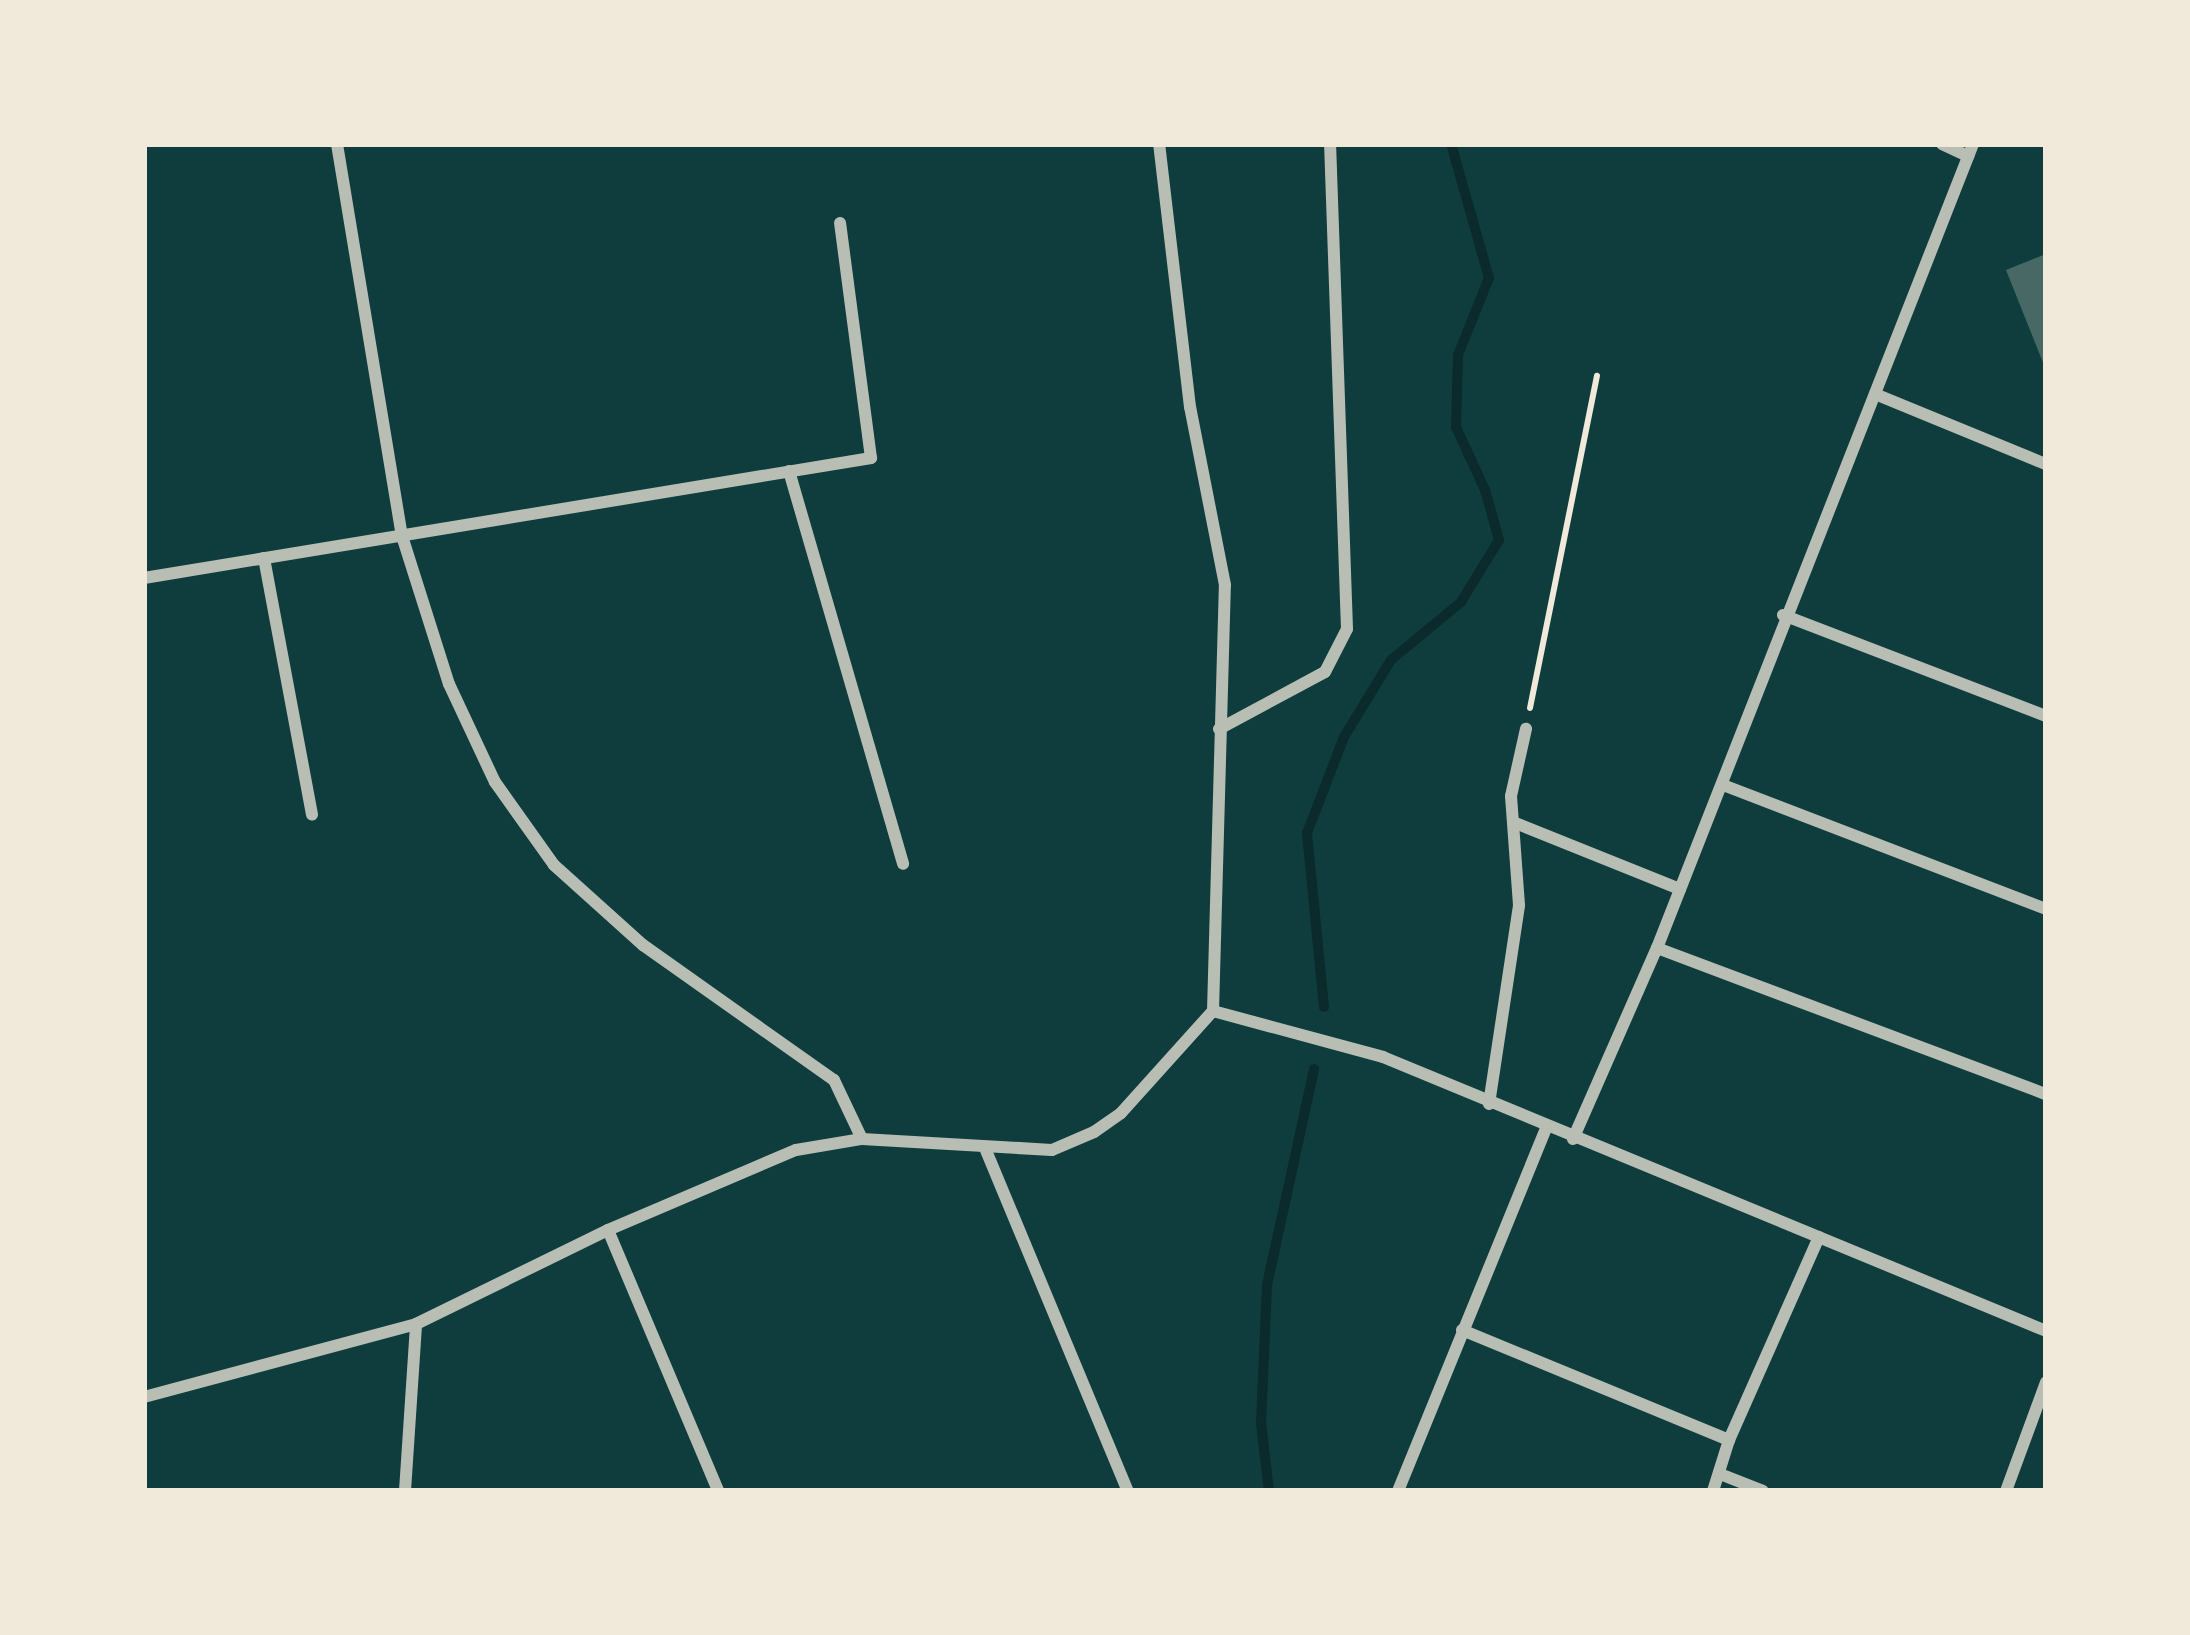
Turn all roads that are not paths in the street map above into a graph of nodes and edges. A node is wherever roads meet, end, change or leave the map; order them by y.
1 (337, 144) edge
2 (1159, 144) edge
3 (1330, 144) edge
4 (1942, 144) edge
5 (1971, 150) edge
6 (839, 223) dead end
7 (1875, 394) junction
8 (2046, 464) edge
9 (789, 470) junction
10 (402, 536) junction
11 (264, 558) junction
12 (144, 578) edge
13 (1784, 615) junction
14 (2046, 716) edge
15 (1219, 729) junction
16 (1526, 729) road end
17 (1723, 785) junction
18 (312, 815) dead end
19 (1513, 822) junction
20 (903, 864) dead end
21 (1681, 890) junction
22 (2046, 909) edge
23 (1657, 947) junction
24 (1213, 1011) junction
25 (2046, 1094) edge
26 (1489, 1104) junction
27 (1546, 1129) junction
28 (862, 1139) junction
29 (1573, 1139) junction
30 (985, 1148) junction
31 (608, 1229) junction
32 (1819, 1237) junction
33 (416, 1324) junction
34 (1462, 1330) junction
35 (2046, 1331) edge
36 (2046, 1382) edge
37 (144, 1396) edge
38 (1729, 1440) junction
39 (1720, 1474) junction
40 (405, 1491) edge
41 (718, 1491) edge
42 (1128, 1491) edge
43 (1398, 1491) edge
44 (1713, 1491) edge
45 (1763, 1491) edge
46 (2006, 1491) edge

1 - 10 street
2 - 15 street
3 - 15 street
4 - 5 street
5 - 7 street
6 - 9 street
7 - 8 street
7 - 13 street
9 - 10 street
9 - 20 street
10 - 11 street
10 - 28 street
11 - 12 street
11 - 18 street
13 - 14 street
13 - 17 street
15 - 24 street
16 - 19 street
17 - 21 street
17 - 22 street
19 - 21 street
19 - 26 street
21 - 23 street
23 - 25 street
23 - 29 street
24 - 26 street
24 - 30 street
26 - 27 street
27 - 29 street
27 - 34 street
28 - 30 street
28 - 31 street
29 - 32 street
30 - 42 street
31 - 33 street
31 - 41 street
32 - 35 street
32 - 38 street
33 - 37 street
33 - 40 street
34 - 38 street
34 - 43 street
36 - 46 street
38 - 39 street
39 - 44 street
39 - 45 street

